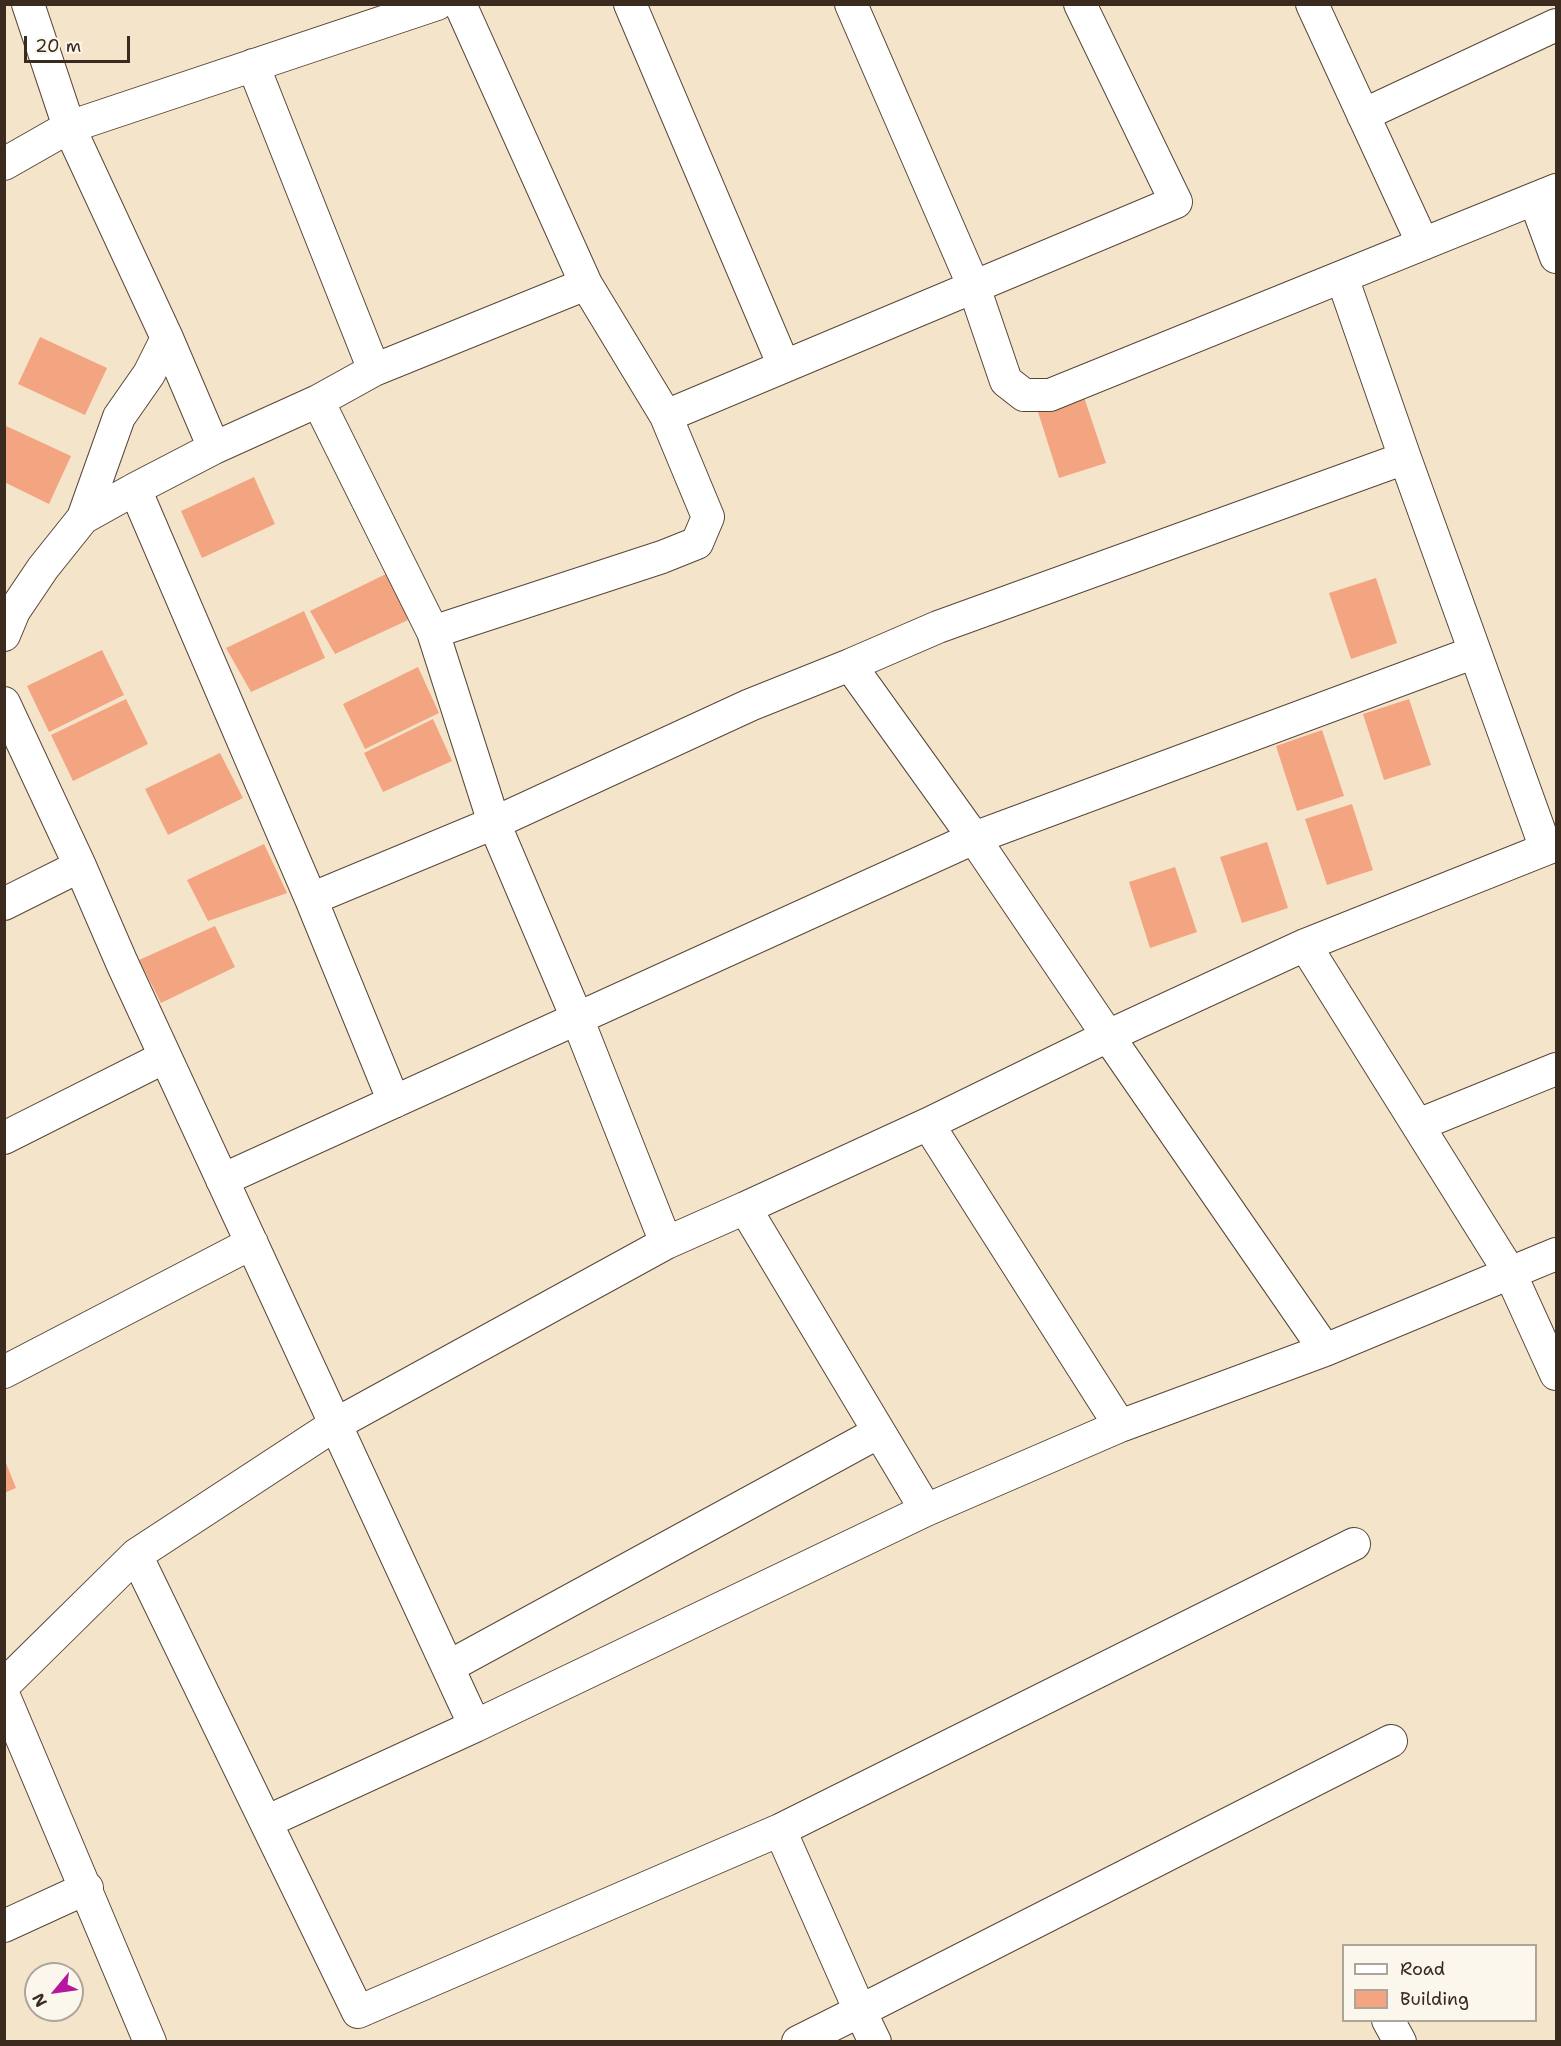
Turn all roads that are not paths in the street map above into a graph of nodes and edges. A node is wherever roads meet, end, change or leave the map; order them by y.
1 (28, 4) edge
2 (437, 4) edge
3 (460, 4) edge
4 (630, 4) edge
5 (850, 4) edge
6 (1080, 4) edge
7 (1312, 4) edge
8 (1548, 4) edge
9 (1557, 25) edge
10 (254, 65) junction
11 (1363, 115) junction
12 (69, 127) junction
13 (4, 164) edge
14 (1546, 195) edge
15 (1423, 244) junction
16 (1557, 257) edge
17 (1342, 277) junction
18 (586, 284) junction
19 (974, 287) junction
20 (167, 338) junction
21 (784, 366) junction
22 (374, 370) junction
23 (318, 401) junction
24 (666, 416) junction
25 (214, 448) junction
26 (1405, 458) junction
27 (135, 489) junction
28 (83, 518) junction
29 (433, 632) junction
30 (4, 635) edge
31 (1475, 652) junction
32 (850, 665) junction
33 (4, 703) edge
34 (494, 823) junction
35 (974, 838) junction
36 (1552, 847) edge
37 (80, 866) junction
38 (311, 899) junction
39 (4, 904) edge
40 (1305, 945) junction
41 (577, 1018) junction
42 (1108, 1036) junction
43 (165, 1057) junction
44 (1557, 1068) edge
45 (394, 1102) junction
46 (928, 1124) junction
47 (1418, 1125) junction
48 (4, 1138) edge
49 (222, 1180) junction
50 (745, 1208) junction
51 (252, 1243) junction
52 (666, 1243) junction
53 (1557, 1254) edge
54 (1510, 1273) junction
55 (1324, 1350) junction
56 (4, 1372) edge
57 (1557, 1374) edge
58 (336, 1424) junction
59 (1120, 1426) junction
60 (879, 1432) junction
61 (926, 1510) junction
62 (1354, 1544) dead end
63 (136, 1555) junction
64 (448, 1667) junction
65 (4, 1685) edge
66 (4, 1696) edge
67 (475, 1726) junction
68 (1391, 1741) dead end
69 (266, 1822) junction
70 (780, 1830) junction
71 (87, 1888) junction
72 (4, 1926) edge
73 (860, 2011) junction
74 (1389, 2022) edge
75 (150, 2042) edge
76 (798, 2042) edge
77 (875, 2042) edge
78 (1400, 2042) edge

1 - 12 street
2 - 10 street
3 - 18 street
4 - 21 street
5 - 19 street
6 - 19 street
7 - 11 street
8 - 9 street
9 - 11 street
10 - 12 street
10 - 22 street
11 - 15 street
12 - 13 street
12 - 20 street
14 - 15 street
14 - 16 street
15 - 17 street
17 - 19 street
17 - 26 street
18 - 22 street
18 - 24 street
19 - 21 street
20 - 25 street
20 - 28 street
21 - 24 street
22 - 23 street
23 - 25 street
23 - 29 street
24 - 29 street
25 - 27 street
26 - 31 street
26 - 32 street
27 - 28 street
27 - 38 street
28 - 30 street
29 - 34 street
31 - 35 street
31 - 36 street
32 - 34 street
32 - 35 street
33 - 37 street
34 - 38 street
34 - 41 street
35 - 41 street
35 - 42 street
36 - 40 street
37 - 39 street
37 - 43 street
38 - 45 street
40 - 42 street
40 - 47 street
41 - 45 street
41 - 52 street
42 - 46 street
42 - 55 street
43 - 48 street
43 - 49 street
44 - 47 street
45 - 49 street
46 - 50 street
46 - 59 street
47 - 54 street
49 - 51 street
50 - 52 street
50 - 60 street
51 - 56 street
51 - 58 street
52 - 58 street
53 - 54 street
54 - 55 street
54 - 57 street
55 - 59 street
58 - 63 street
58 - 64 street
59 - 61 street
60 - 61 street
60 - 64 street
61 - 67 street
62 - 70 street
63 - 65 street
63 - 69 street
64 - 67 street
66 - 71 street
67 - 69 street
68 - 73 street
69 - 70 street
70 - 73 street
71 - 72 street
71 - 75 street
73 - 76 street
73 - 77 street
74 - 78 street

